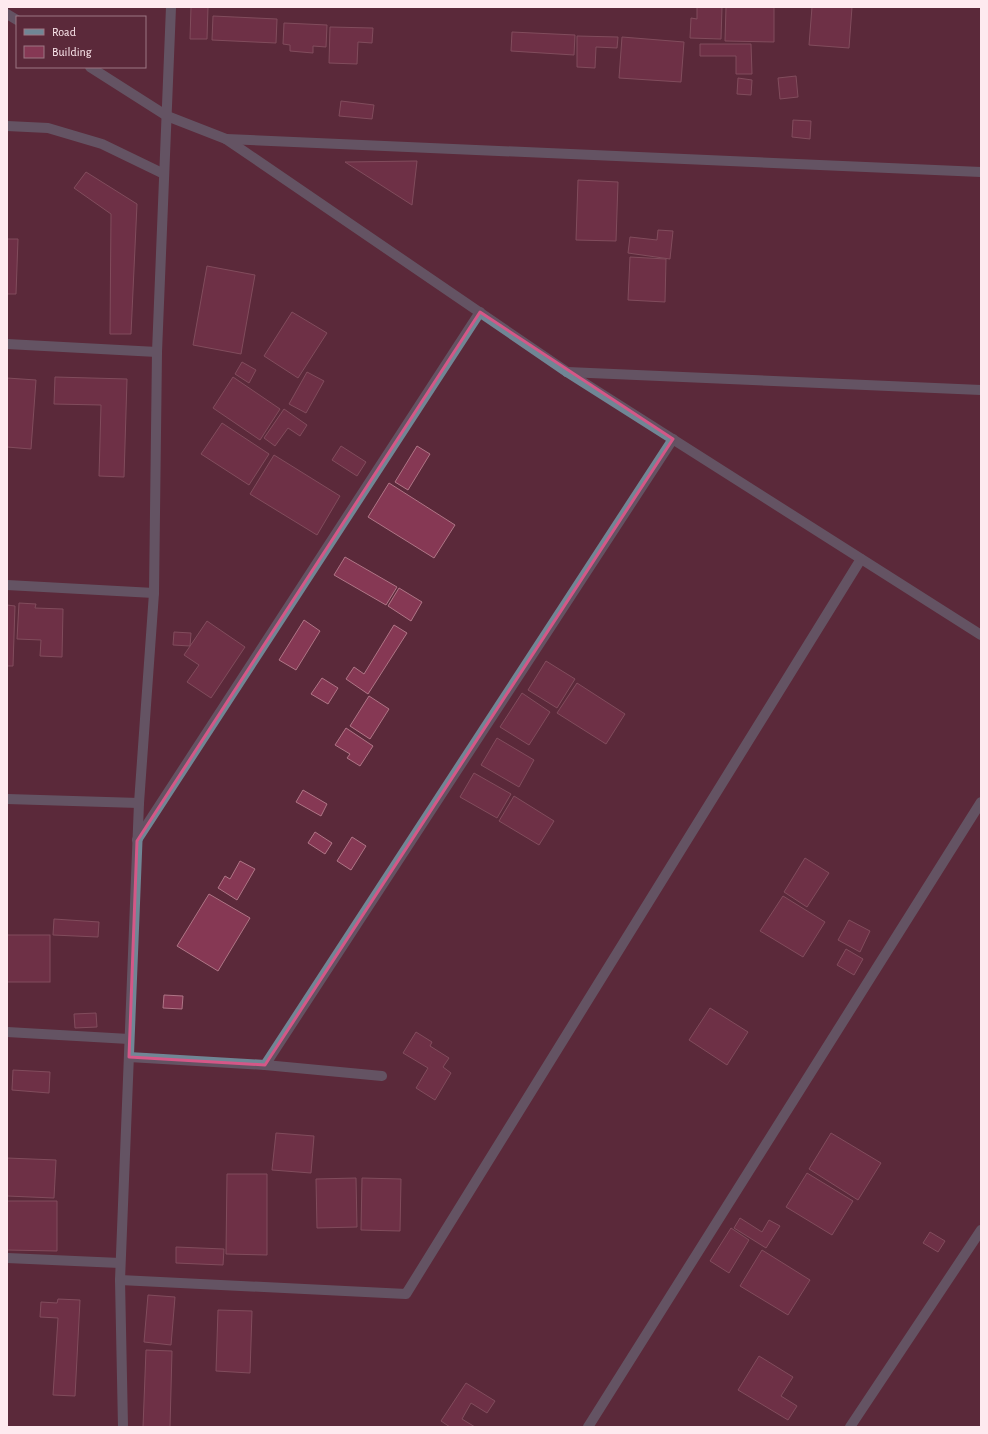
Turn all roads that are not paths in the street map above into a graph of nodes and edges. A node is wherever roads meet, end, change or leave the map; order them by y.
1 (171, 7) edge
2 (7, 14) edge
3 (16, 19) edge
4 (92, 68) edge
5 (166, 116) junction
6 (7, 126) edge
7 (226, 139) junction
8 (981, 172) edge
9 (164, 174) junction
10 (480, 312) junction
11 (7, 344) edge
12 (157, 352) junction
13 (567, 372) junction
14 (981, 390) edge
15 (673, 439) junction
16 (861, 559) junction
17 (7, 585) edge
18 (154, 593) junction
19 (981, 636) edge
20 (7, 799) edge
21 (981, 802) edge
22 (139, 803) junction
23 (137, 841) junction
24 (7, 1032) edge
25 (129, 1039) junction
26 (129, 1057) junction
27 (265, 1065) junction
28 (382, 1076) dead end
29 (981, 1230) edge
30 (7, 1258) edge
31 (120, 1263) junction
32 (120, 1280) junction
33 (123, 1427) edge
34 (588, 1427) edge
35 (850, 1427) edge

1 - 5 street
2 - 3 street
4 - 5 street
5 - 7 street
5 - 9 street
6 - 9 street
7 - 8 street
7 - 10 street
9 - 12 street
10 - 13 street
10 - 23 street
11 - 12 street
12 - 18 street
13 - 14 street
13 - 15 street
15 - 16 street
15 - 27 street
16 - 19 street
16 - 32 street
17 - 18 street
18 - 22 street
20 - 22 street
21 - 34 street
22 - 23 street
23 - 25 street
24 - 25 street
25 - 26 street
26 - 27 street
26 - 31 street
27 - 28 street
29 - 35 street
30 - 31 street
31 - 32 street
32 - 33 street

